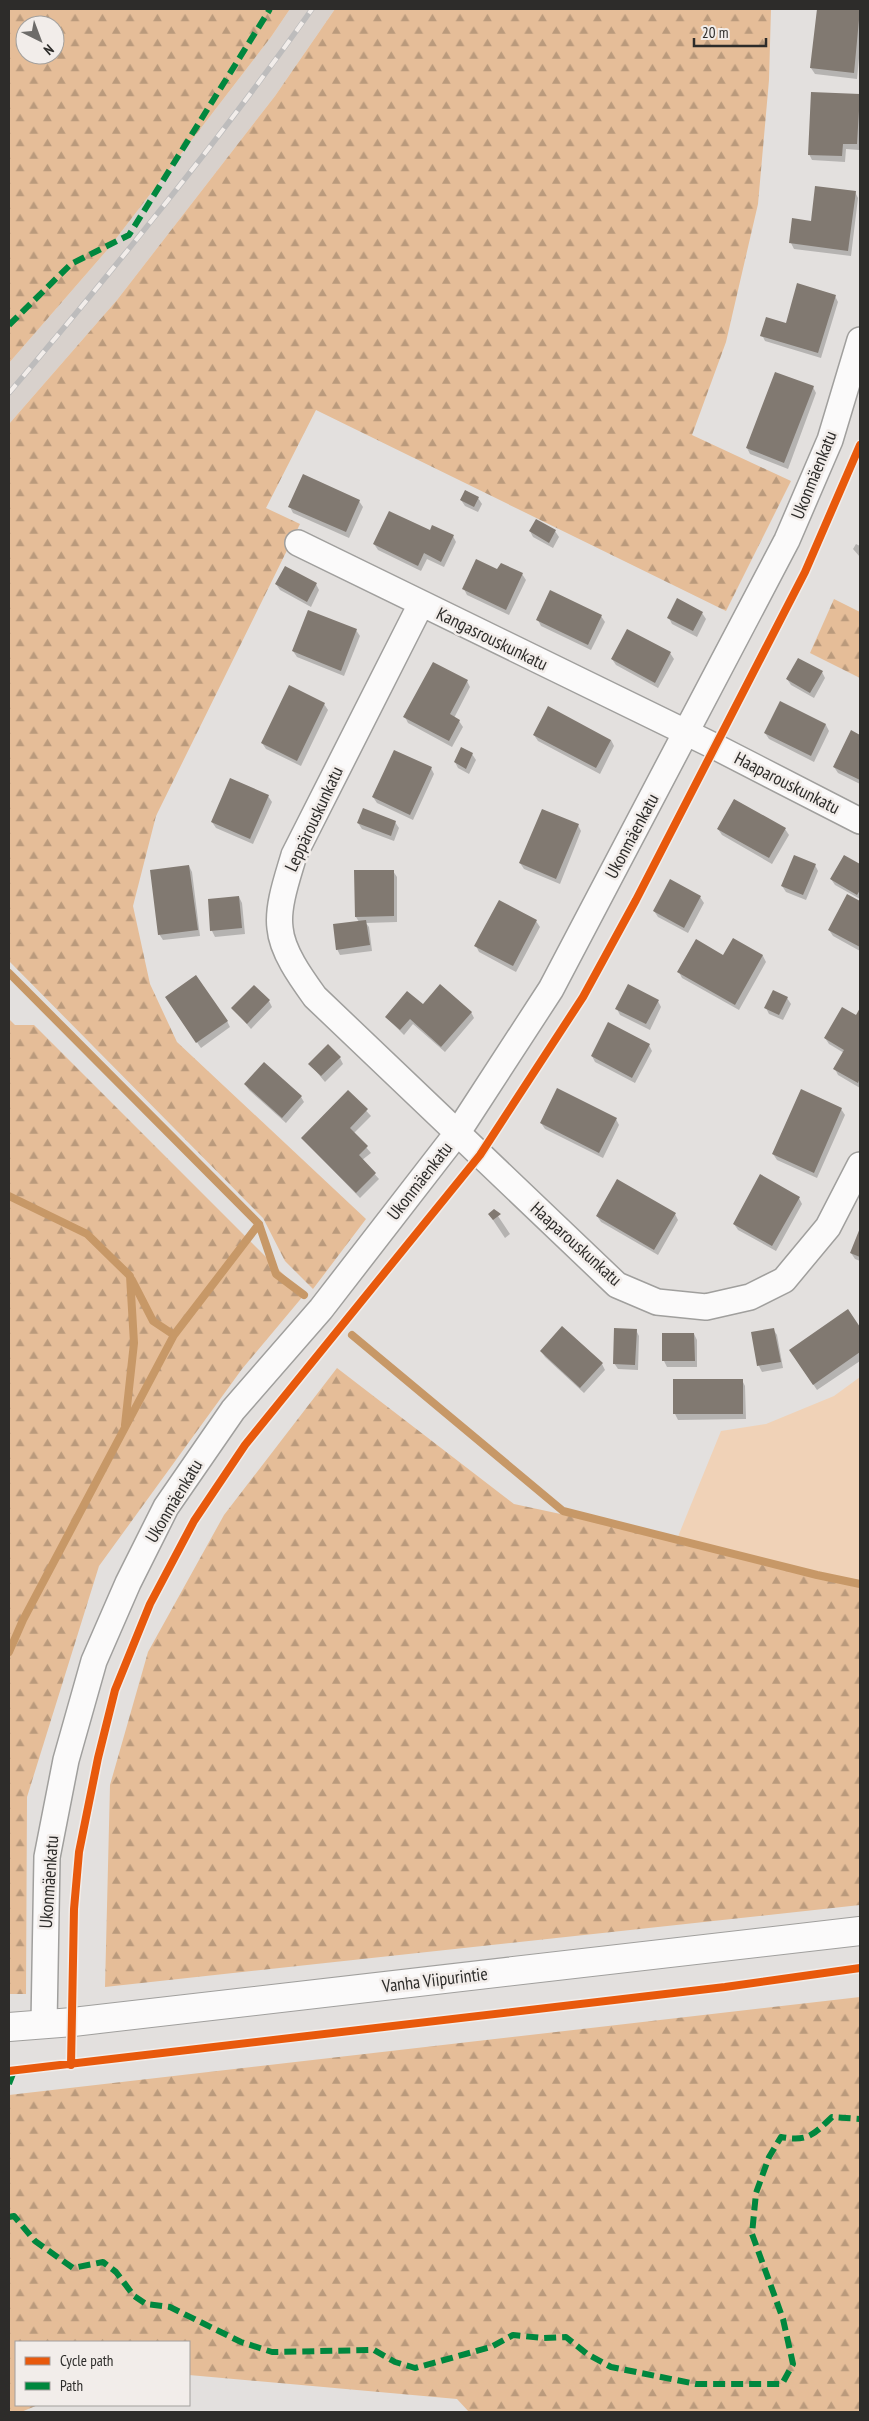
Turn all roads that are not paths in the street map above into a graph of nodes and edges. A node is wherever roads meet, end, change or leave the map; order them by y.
1 (860, 340) edge
2 (298, 544) dead end
3 (421, 604) junction
4 (686, 734) junction
5 (860, 821) edge
6 (458, 1132) junction
7 (860, 1165) edge
8 (860, 1931) edge
9 (44, 2024) junction
10 (9, 2027) edge

1 - 4 street, Ukonmäenkatu
2 - 3 street, Kangasrouskunkatu
3 - 4 street, Kangasrouskunkatu
3 - 6 street, Leppärouskunkatu
4 - 5 street, Haaparouskunkatu
4 - 6 street, Ukonmäenkatu
6 - 7 street, Haaparouskunkatu
6 - 9 street, Ukonmäenkatu
8 - 9 street, Vanha Viipurintie
9 - 10 street, Vanha Viipurintie

